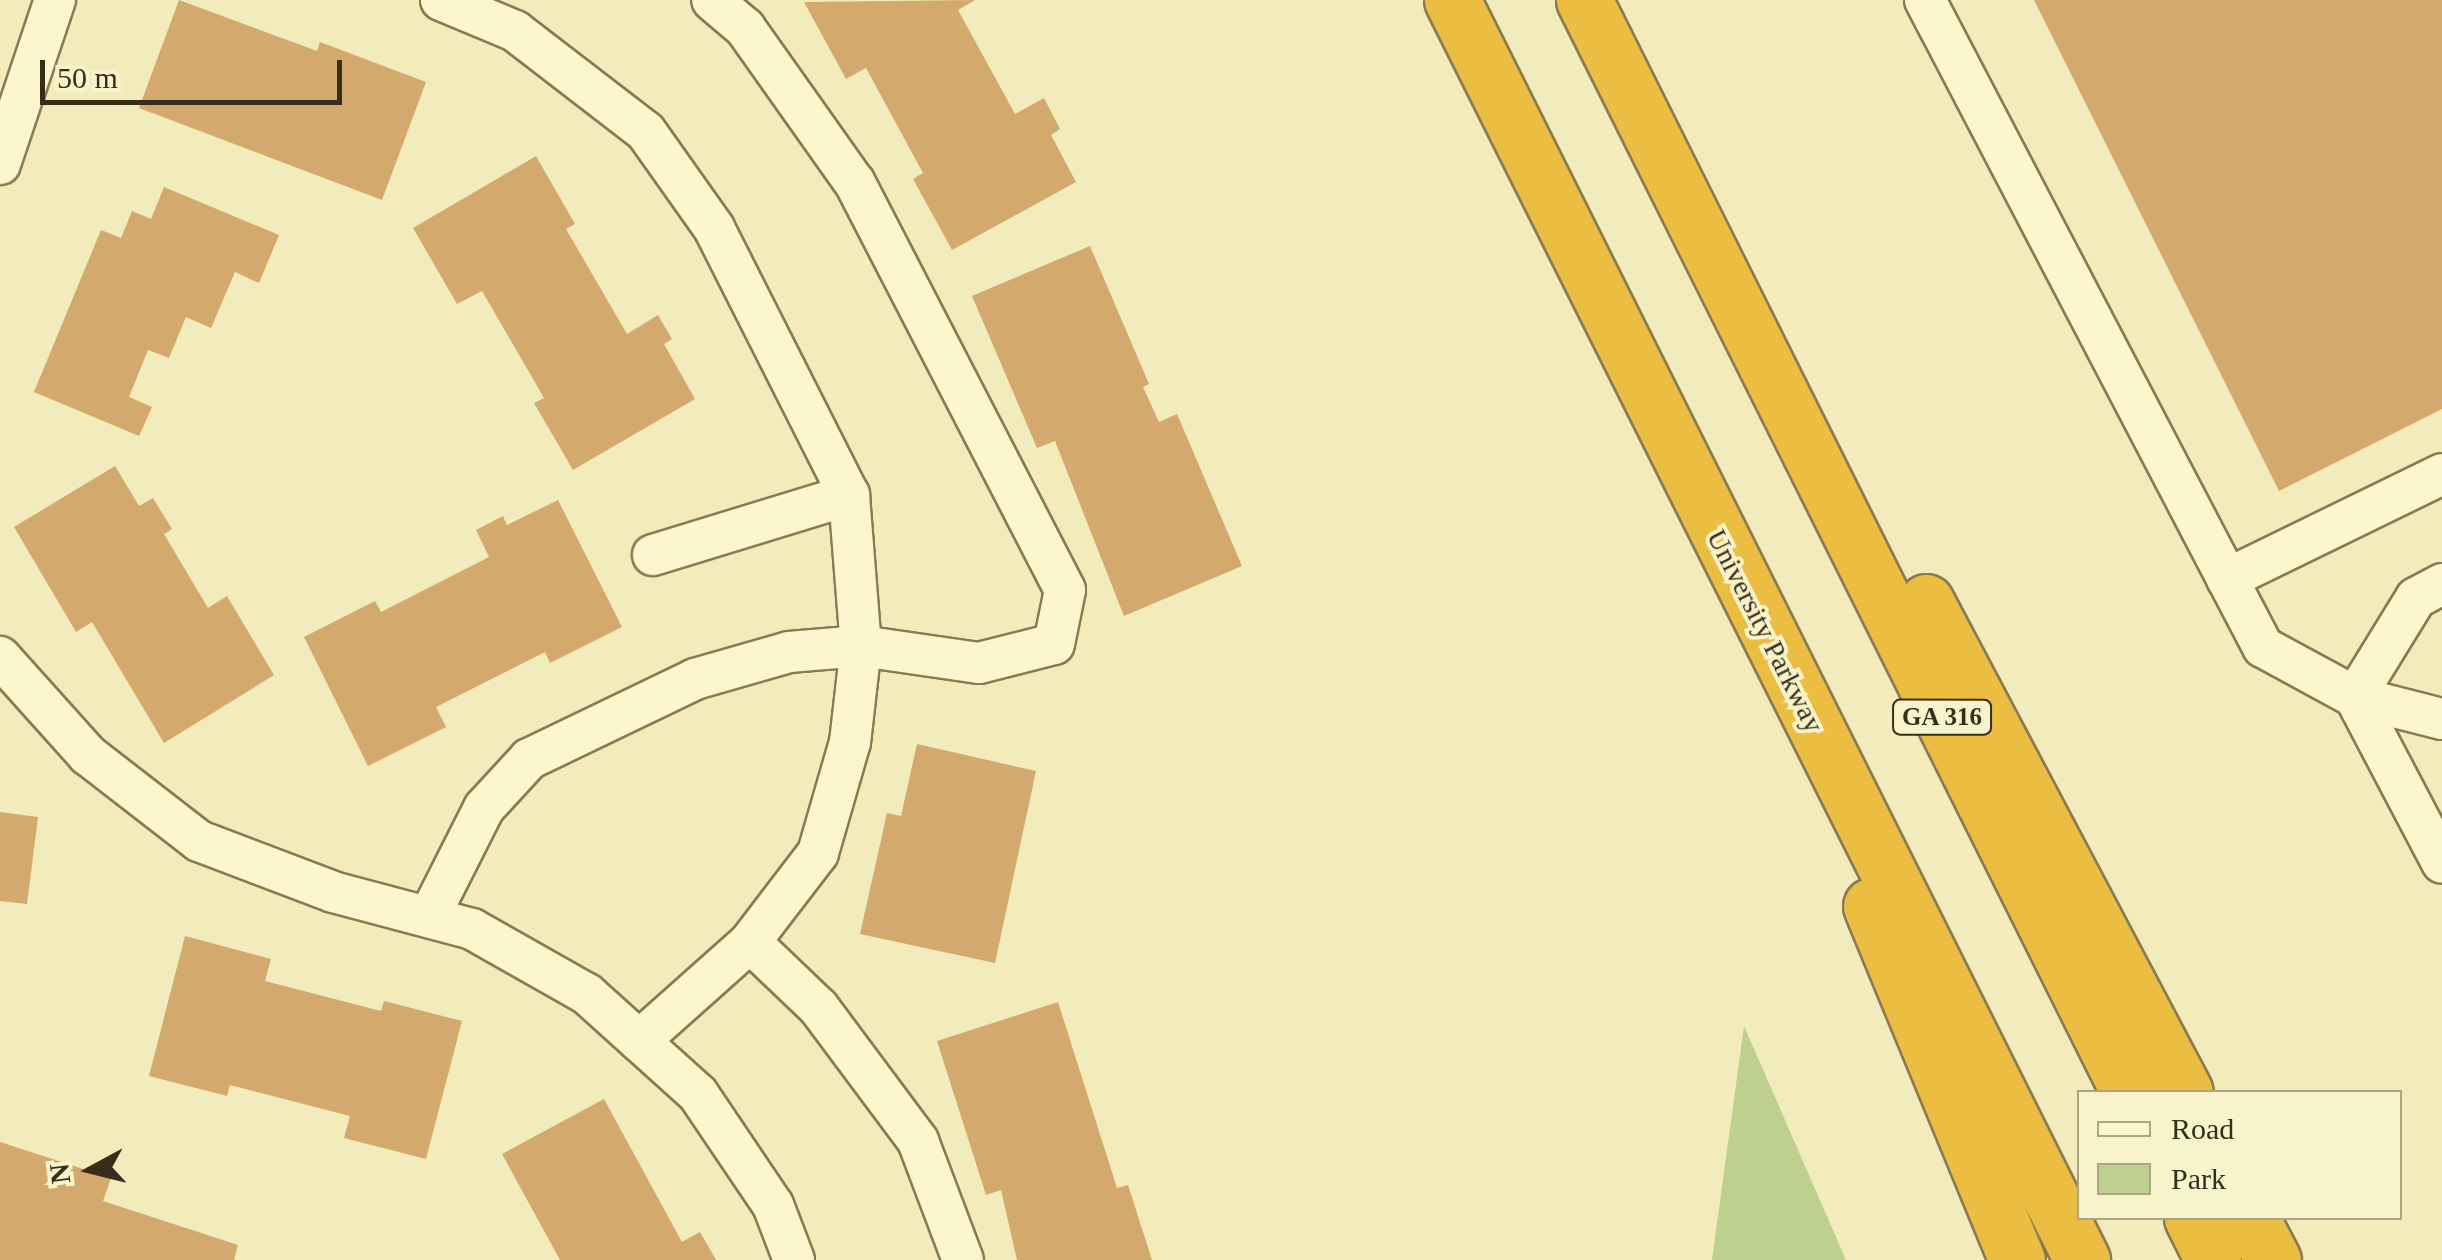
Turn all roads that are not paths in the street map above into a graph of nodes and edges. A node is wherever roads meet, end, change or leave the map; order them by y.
1 (54, 0) edge
2 (441, 0) edge
3 (712, 0) edge
4 (1452, 0) edge
5 (1584, 0) edge
6 (1925, 0) edge
7 (0, 164) edge
8 (1755, 342) junction
9 (2442, 474) edge
10 (849, 495) junction
11 (653, 555) dead end
12 (2227, 579) junction
13 (2442, 584) edge
14 (861, 646) junction
15 (0, 657) edge
16 (1796, 695) junction
17 (2355, 696) junction
18 (2442, 719) edge
19 (2442, 863) edge
20 (428, 917) junction
21 (750, 942) junction
22 (639, 1041) junction
23 (2129, 1090) edge
24 (2184, 1090) edge
25 (2193, 1220) edge
26 (2251, 1220) edge
27 (794, 1260) edge
28 (963, 1260) edge
29 (2017, 1260) edge
30 (2082, 1260) edge
31 (2213, 1260) edge
32 (2273, 1260) edge

1 - 7 street
2 - 10 street
3 - 14 street
4 - 16 highway, University Parkway
5 - 8 highway, GA 316
6 - 12 street
8 - 23 highway, GA 316
8 - 24 highway
9 - 12 street
10 - 11 street
10 - 14 street
12 - 17 street
13 - 17 street
14 - 20 street
14 - 21 street
15 - 20 street
16 - 29 highway
16 - 30 highway, University Parkway
17 - 18 street
17 - 19 street
20 - 22 street
21 - 22 street
21 - 28 street
22 - 27 street
25 - 31 highway
26 - 32 highway

